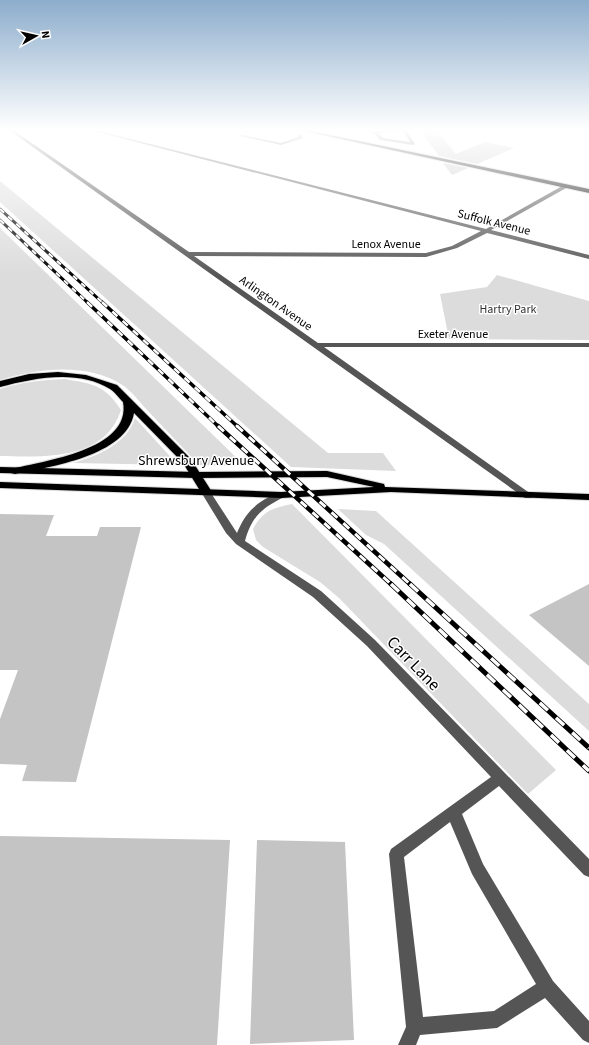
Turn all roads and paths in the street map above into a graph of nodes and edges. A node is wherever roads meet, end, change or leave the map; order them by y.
1 (80, 179) edge
2 (284, 179) edge
3 (532, 179) edge
4 (566, 186) junction
5 (589, 191) edge
6 (486, 230) junction
7 (188, 254) junction
8 (589, 257) edge
9 (316, 345) junction
10 (589, 345) edge
11 (0, 384) edge
12 (128, 401) junction
13 (0, 470) edge
14 (15, 471) junction
15 (196, 475) junction
16 (0, 485) edge
17 (391, 489) junction
18 (206, 492) junction
19 (281, 495) junction
20 (528, 496) junction
21 (589, 497) edge
22 (240, 542) junction
23 (501, 777) junction
24 (453, 811) junction
25 (589, 870) edge
26 (547, 987) junction
27 (415, 1027) junction
28 (589, 1034) edge
29 (407, 1045) edge

1 - 7 street, Arlington Avenue
2 - 6 street, Suffolk Avenue
3 - 4 main road
4 - 5 main road
4 - 6 street, Lenox Avenue
6 - 7 street, Lenox Avenue
6 - 8 street, Suffolk Avenue
7 - 9 street, Arlington Avenue
9 - 10 street, Exeter Avenue
9 - 20 street, Arlington Avenue
11 - 12 highway
12 - 14 highway
12 - 15 highway
13 - 14 main road, Shrewsbury Avenue
14 - 15 main road, Shrewsbury Avenue
15 - 17 main road, Shrewsbury Avenue
15 - 18 highway
16 - 18 main road, Shrewsbury Avenue
17 - 19 main road, Shrewsbury Avenue
17 - 20 main road, Shrewsbury Avenue
18 - 19 main road, Shrewsbury Avenue
18 - 22 street, Carr Lane
19 - 22 street
20 - 21 main road, Shrewsbury Avenue
22 - 23 street, Carr Lane
23 - 24 street
23 - 25 street, Carr Lane
24 - 26 street
24 - 27 street
26 - 27 street
26 - 28 street
27 - 29 street

